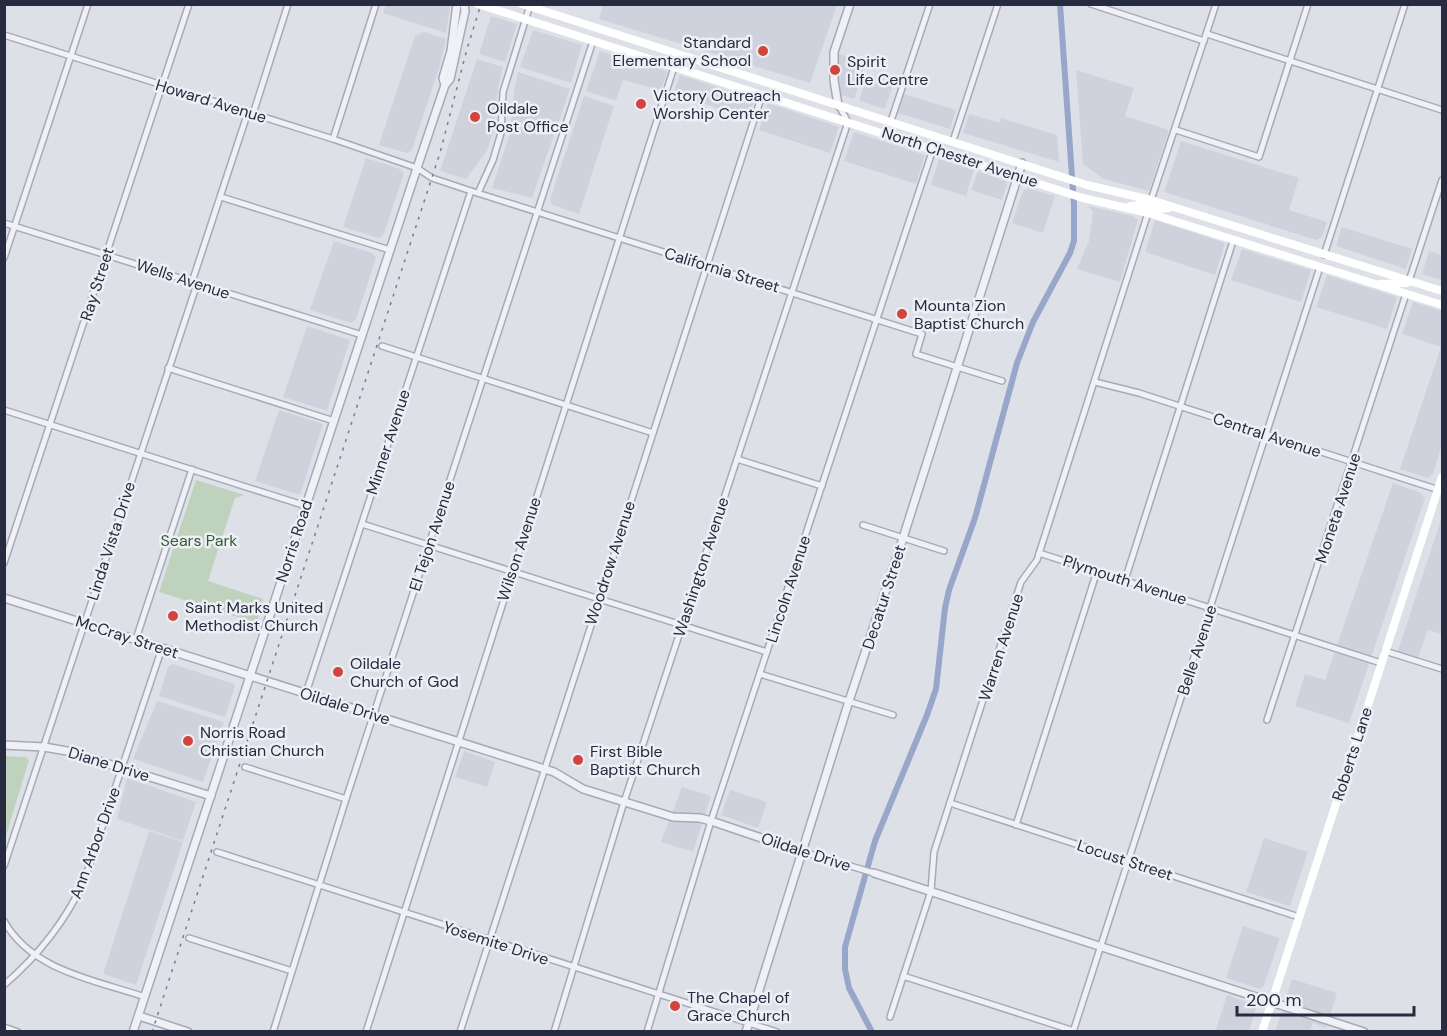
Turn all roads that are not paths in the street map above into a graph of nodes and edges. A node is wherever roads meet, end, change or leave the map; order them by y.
1 (88, 4) edge
2 (189, 4) edge
3 (288, 4) edge
4 (376, 4) edge
5 (457, 4) edge
6 (464, 4) edge
7 (478, 4) edge
8 (850, 4) edge
9 (930, 4) edge
10 (998, 4) edge
11 (1091, 4) edge
12 (1216, 4) edge
13 (1308, 4) edge
14 (1405, 4) edge
15 (528, 5) edge
16 (526, 20) junction
17 (1207, 34) junction
18 (4, 35) edge
19 (593, 41) junction
20 (1204, 41) junction
21 (72, 57) junction
22 (1290, 60) junction
23 (674, 67) junction
24 (445, 85) junction
25 (163, 86) junction
26 (1378, 88) junction
27 (762, 94) junction
28 (838, 105) junction
29 (1443, 110) edge
30 (251, 113) junction
31 (891, 121) junction
32 (848, 122) junction
33 (1176, 130) junction
34 (333, 139) junction
35 (953, 141) junction
36 (922, 145) junction
37 (933, 149) junction
38 (1022, 163) junction
39 (417, 168) junction
40 (1018, 176) junction
41 (1443, 180) edge
42 (471, 191) junction
43 (478, 193) junction
44 (220, 197) junction
45 (1151, 200) junction
46 (1122, 207) junction
47 (1177, 208) junction
48 (538, 212) junction
49 (1148, 213) junction
50 (4, 223) edge
51 (15, 226) junction
52 (620, 238) junction
53 (1233, 241) junction
54 (390, 250) junction
55 (106, 255) junction
56 (1324, 255) junction
57 (4, 258) edge
58 (707, 266) junction
59 (1320, 267) junction
60 (1410, 281) junction
61 (194, 283) junction
62 (1373, 284) junction
63 (1443, 291) edge
64 (792, 292) junction
65 (1406, 294) junction
66 (1443, 305) edge
67 (878, 319) junction
68 (362, 335) junction
69 (382, 346) dead end
70 (416, 357) junction
71 (957, 367) junction
72 (168, 368) junction
73 (484, 378) junction
74 (1002, 381) dead end
75 (1095, 382) junction
76 (565, 404) junction
77 (1181, 407) junction
78 (4, 410) edge
79 (334, 421) junction
80 (50, 424) junction
81 (653, 433) junction
82 (1267, 435) junction
83 (140, 453) junction
84 (737, 459) junction
85 (1352, 462) junction
86 (192, 470) junction
87 (1443, 477) edge
88 (822, 486) junction
89 (1439, 490) junction
90 (306, 506) junction
91 (362, 524) junction
92 (863, 525) dead end
93 (903, 538) junction
94 (429, 544) junction
95 (944, 550) dead end
96 (1040, 553) junction
97 (4, 563) edge
98 (512, 571) junction
99 (1097, 571) junction
100 (1125, 580) junction
101 (4, 598) edge
102 (599, 599) junction
103 (1211, 608) junction
104 (84, 623) junction
105 (682, 625) junction
106 (1296, 636) junction
107 (136, 639) junction
108 (162, 648) junction
109 (1385, 651) junction
110 (767, 652) junction
111 (1381, 663) junction
112 (1443, 669) edge
113 (760, 674) junction
114 (250, 677) junction
115 (306, 693) junction
116 (849, 701) junction
117 (373, 714) junction
118 (893, 715) dead end
119 (1267, 720) dead end
120 (458, 741) junction
121 (4, 745) edge
122 (44, 747) junction
123 (245, 767) dead end
124 (123, 768) junction
125 (543, 768) junction
126 (211, 796) junction
127 (346, 799) junction
128 (624, 802) junction
129 (950, 803) junction
130 (711, 821) junction
131 (1016, 825) junction
132 (217, 852) dead end
133 (803, 852) junction
134 (1128, 861) junction
135 (4, 866) edge
136 (874, 873) joint
137 (319, 886) junction
138 (931, 891) junction
139 (404, 913) junction
140 (1299, 917) junction
141 (4, 921) edge
142 (189, 938) dead end
143 (489, 940) junction
144 (1101, 946) junction
145 (36, 956) junction
146 (574, 967) junction
147 (292, 971) junction
148 (903, 975) junction
149 (4, 985) edge
150 (659, 994) junction
151 (145, 997) junction
152 (1271, 1002) junction
153 (138, 1016) junction
154 (890, 1017) dead end
155 (748, 1023) junction
156 (4, 1027) edge
157 (1073, 1031) edge
158 (18, 1032) edge
159 (133, 1032) edge
160 (188, 1032) edge
161 (273, 1032) edge
162 (366, 1032) edge
163 (460, 1032) edge
164 (554, 1032) edge
165 (647, 1032) edge
166 (746, 1032) edge
167 (777, 1032) edge
168 (1262, 1032) edge
169 (1364, 1032) edge

1 - 21 street
2 - 25 street, Ray Street
3 - 30 street, Linda Vista Drive
4 - 34 street
5 - 24 street, Norris Road
6 - 24 street, Norris Road
7 - 16 main road, North Chester Avenue
8 - 28 street
9 - 31 street
10 - 35 street
11 - 20 street
12 - 17 street
13 - 22 street
14 - 26 street
15 - 16 street
15 - 28 main road, North Chester Avenue
16 - 19 main road, North Chester Avenue
16 - 43 street
17 - 20 street
17 - 22 street
18 - 21 street, Howard Avenue
19 - 23 main road, North Chester Avenue
19 - 48 street, El Tejon Avenue
20 - 33 street
21 - 25 street, Howard Avenue
21 - 51 street
22 - 26 street
22 - 33 street
23 - 27 main road, North Chester Avenue
23 - 52 street, Wilson Avenue
24 - 39 street, Norris Road
25 - 30 street, Howard Avenue
25 - 55 street, Ray Street
26 - 29 street
26 - 56 street
27 - 32 main road, North Chester Avenue
27 - 58 street, Woodrow Avenue
28 - 31 main road, North Chester Avenue
28 - 32 street
30 - 34 street, Howard Avenue
30 - 44 street, Linda Vista Drive
31 - 35 main road, North Chester Avenue
32 - 36 main road, North Chester Avenue
32 - 64 street, Washington Avenue
33 - 45 street
34 - 39 street, Howard Avenue
35 - 36 main road
35 - 38 main road, North Chester Avenue
36 - 37 main road, North Chester Avenue
37 - 40 main road, North Chester Avenue
37 - 67 street, Lincoln Avenue
38 - 40 street, Decatur Street
38 - 45 main road, North Chester Avenue
39 - 42 street, California Street
39 - 54 street, Norris Road
40 - 46 main road, North Chester Avenue
40 - 71 street, Decatur Street
41 - 60 street
42 - 43 street, California Street
42 - 70 street, Minner Avenue
43 - 48 street, California Street
44 - 54 street
44 - 61 street, Linda Vista Drive
45 - 46 main road
45 - 47 main road, North Chester Avenue
46 - 49 main road, North Chester Avenue
47 - 49 main road
47 - 56 main road, North Chester Avenue
48 - 52 street, California Street
48 - 73 street, El Tejon Avenue
49 - 53 main road, North Chester Avenue
49 - 75 street, Warren Avenue
50 - 51 street, Wells Avenue
51 - 55 street, Wells Avenue
51 - 57 street
52 - 58 street, California Street
52 - 76 street, Wilson Avenue
53 - 59 main road, North Chester Avenue
53 - 77 street
54 - 68 street, Norris Road
55 - 61 street, Wells Avenue
55 - 80 street, Ray Street
56 - 60 main road, North Chester Avenue
58 - 64 street, California Street
58 - 81 street, Woodrow Avenue
59 - 62 main road, North Chester Avenue
59 - 82 street, Belle Avenue
60 - 62 main road
60 - 63 main road, North Chester Avenue
61 - 68 street, Wells Avenue
61 - 72 street, Linda Vista Drive
62 - 65 main road, North Chester Avenue
64 - 67 street, California Street
64 - 84 street, Washington Avenue
65 - 66 main road, North Chester Avenue
65 - 85 street, Moneta Avenue
67 - 71 street, California Street
67 - 88 street, Lincoln Avenue
68 - 79 street, Norris Road
69 - 70 street
70 - 73 street
70 - 91 street, Minner Avenue
71 - 74 street, California Street
71 - 93 street, Decatur Street
72 - 79 street
72 - 83 street, Linda Vista Drive
73 - 76 street
73 - 94 street, El Tejon Avenue
75 - 77 street, Central Avenue
75 - 96 street, Warren Avenue
76 - 81 street
76 - 98 street, Wilson Avenue
77 - 82 street, Central Avenue
77 - 100 street
78 - 80 street
79 - 90 street, Norris Road
80 - 83 street
80 - 97 street, Ray Street
81 - 102 street, Woodrow Avenue
82 - 85 street, Central Avenue
82 - 103 street, Belle Avenue
83 - 86 street
83 - 104 street, Linda Vista Drive
84 - 88 street
84 - 105 street, Washington Avenue
85 - 89 street, Central Avenue
85 - 106 street, Moneta Avenue
86 - 90 street
86 - 107 street
87 - 89 main road, Roberts Lane
88 - 110 street, Lincoln Avenue
89 - 109 main road, Roberts Lane
90 - 114 street, Norris Road
91 - 94 street
91 - 115 street, Minner Avenue
92 - 93 street
93 - 95 street
93 - 116 street, Decatur Street
94 - 98 street
94 - 117 street, El Tejon Avenue
96 - 99 street, Plymouth Avenue
96 - 129 street, Warren Avenue
98 - 102 street
98 - 120 street, Wilson Avenue
99 - 100 street, Plymouth Avenue
99 - 131 street
100 - 103 street, Plymouth Avenue
101 - 104 street, McCray Street
102 - 105 street
102 - 125 street, Woodrow Avenue
103 - 106 street, Plymouth Avenue
103 - 134 street, Belle Avenue
104 - 107 street, McCray Street
104 - 122 street, Linda Vista Drive
105 - 110 street
105 - 128 street, Washington Avenue
106 - 111 street, Plymouth Avenue
106 - 119 street, Moneta Avenue
107 - 108 street, McCray Street
108 - 114 street, McCray Street
108 - 124 street, Ann Arbor Drive
109 - 111 main road, Roberts Lane
109 - 112 street
110 - 113 street, Lincoln Avenue
111 - 140 main road, Roberts Lane
113 - 116 street
113 - 130 street, Lincoln Avenue
114 - 115 street, Oildale Drive
114 - 126 street, Norris Road
115 - 117 street, Oildale Drive
116 - 118 street
116 - 133 street, Decatur Street
117 - 120 street, Oildale Drive
117 - 127 street, El Tejon Avenue
120 - 125 street, Oildale Drive
120 - 139 street, Wilson Avenue
121 - 122 street, Diane Drive
122 - 124 street, Diane Drive
122 - 135 street, Linda Vista Drive
123 - 127 street
124 - 126 street, Diane Drive
124 - 145 street, Ann Arbor Drive
125 - 128 street, Oildale Drive
125 - 143 street, Woodrow Avenue
126 - 151 street, Norris Road
127 - 137 street, El Tejon Avenue
128 - 130 street, Oildale Drive
128 - 146 street, Washington Avenue
129 - 131 street, Locust Street
129 - 138 street, Warren Avenue
130 - 133 street, Oildale Drive
130 - 150 street, Lincoln Avenue
131 - 134 street, Locust Street
132 - 137 street, Yosemite Drive
133 - 136 street, Oildale Drive
133 - 155 street, Decatur Street
134 - 140 street, Locust Street
134 - 144 street, Belle Avenue
136 - 138 street, Oildale Drive
137 - 139 street, Yosemite Drive
137 - 147 street, El Tejon Avenue
138 - 144 street, Oildale Drive
138 - 148 street, Warren Avenue
139 - 143 street, Yosemite Drive
139 - 162 street, Wilson Avenue
140 - 152 main road, Roberts Lane
141 - 145 street
142 - 147 street
143 - 146 street, Yosemite Drive
143 - 163 street, Woodrow Avenue
144 - 152 street, Oildale Drive
144 - 157 street, Belle Avenue
145 - 149 street, Ann Arbor Drive
145 - 151 street
146 - 150 street, Yosemite Drive
146 - 164 street, Washington Avenue
147 - 161 street, El Tejon Avenue
148 - 154 street, Warren Avenue
148 - 157 street
150 - 155 street, Yosemite Drive
150 - 165 street, Lincoln Avenue
151 - 153 street, Norris Road
152 - 168 main road, Roberts Lane
152 - 169 street, Oildale Drive
153 - 159 street, Norris Road
153 - 160 street
155 - 166 street, Decatur Street
155 - 167 street, Yosemite Drive
156 - 158 street

